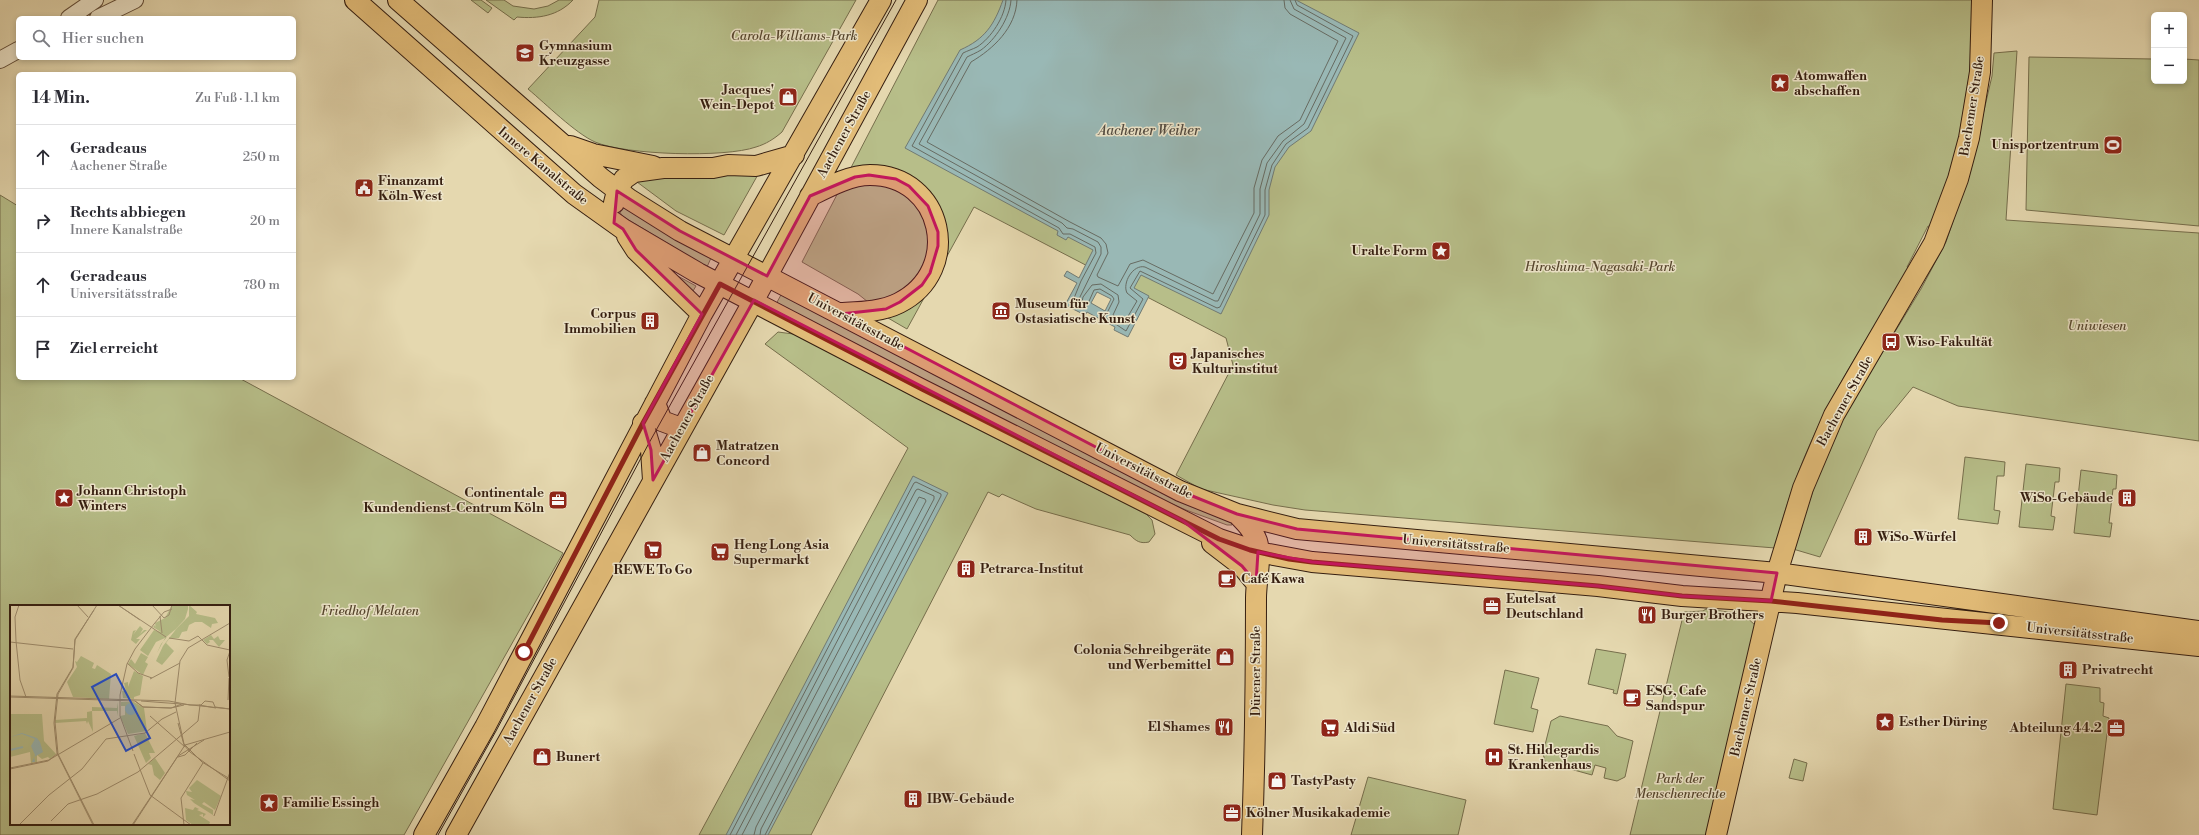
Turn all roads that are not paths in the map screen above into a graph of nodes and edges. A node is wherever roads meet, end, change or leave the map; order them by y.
1 (95, 0) edge
2 (135, 0) edge
3 (355, 0) edge
4 (398, 0) edge
5 (881, 0) edge
6 (917, 0) edge
7 (1982, 0) edge
8 (72, 16) edge
9 (102, 16) edge
10 (16, 51) edge
11 (0, 60) edge
12 (559, 142) junction
13 (794, 155) junction
14 (663, 168) junction
15 (617, 191) junction
16 (810, 196) junction
17 (619, 226) junction
18 (734, 259) junction
19 (767, 276) junction
20 (720, 284) junction
21 (754, 300) junction
22 (840, 313) junction
23 (702, 314) junction
24 (655, 403) junction
25 (643, 423) junction
26 (681, 428) junction
27 (653, 480) junction
28 (1237, 514) junction
29 (1183, 521) junction
30 (1297, 529) junction
31 (1219, 539) junction
32 (1258, 552) junction
33 (1607, 556) junction
34 (1777, 573) junction
35 (1256, 583) junction
36 (1598, 586) junction
37 (1771, 601) junction
38 (2199, 631) edge
39 (2199, 646) edge
40 (424, 835) edge
41 (456, 835) edge
42 (1252, 835) edge
43 (1716, 835) edge

1 - 8 street
2 - 9 street
3 - 17 main road, Innere Kanalstraße
4 - 12 main road
5 - 13 main road, Aachener Straße
6 - 16 main road, Aachener Straße
7 - 34 main road, Bachemer Straße
10 - 11 street
12 - 14 main road
12 - 15 main road
13 - 14 main road
13 - 18 main road, Aachener Straße
14 - 15 main road
15 - 17 main road
15 - 18 main road
16 - 19 main road, Aachener Straße
16 - 22 main road
17 - 20 main road, Innere Kanalstraße
17 - 23 main road
18 - 19 main road
18 - 20 main road, Aachener Straße
19 - 21 main road, Aachener Straße
19 - 22 main road, Universitätsstraße
20 - 21 main road, Innere Kanalstraße
20 - 23 main road, Aachener Straße
21 - 26 main road, Aachener Straße
21 - 29 main road, Universitätsstraße
22 - 28 main road, Universitätsstraße
23 - 24 main road, Aachener Straße
24 - 25 main road, Aachener Straße
24 - 26 main road
25 - 27 main road
25 - 40 main road, Aachener Straße
26 - 27 main road, Aachener Straße
27 - 41 main road, Aachener Straße
28 - 30 main road, Universitätsstraße
28 - 31 main road
28 - 32 main road, Dürener Straße
29 - 31 main road, Universitätsstraße
29 - 35 main road
30 - 32 main road
30 - 33 main road, Universitätsstraße
31 - 32 main road, Universitätsstraße
32 - 35 main road, Dürener Straße
32 - 36 main road, Universitätsstraße
33 - 34 main road, Universitätsstraße
33 - 36 main road
34 - 37 main road, Bachemer Straße
34 - 38 main road, Universitätsstraße
35 - 42 main road, Dürener Straße
36 - 37 main road, Universitätsstraße
37 - 39 main road, Universitätsstraße
37 - 43 main road, Bachemer Straße

